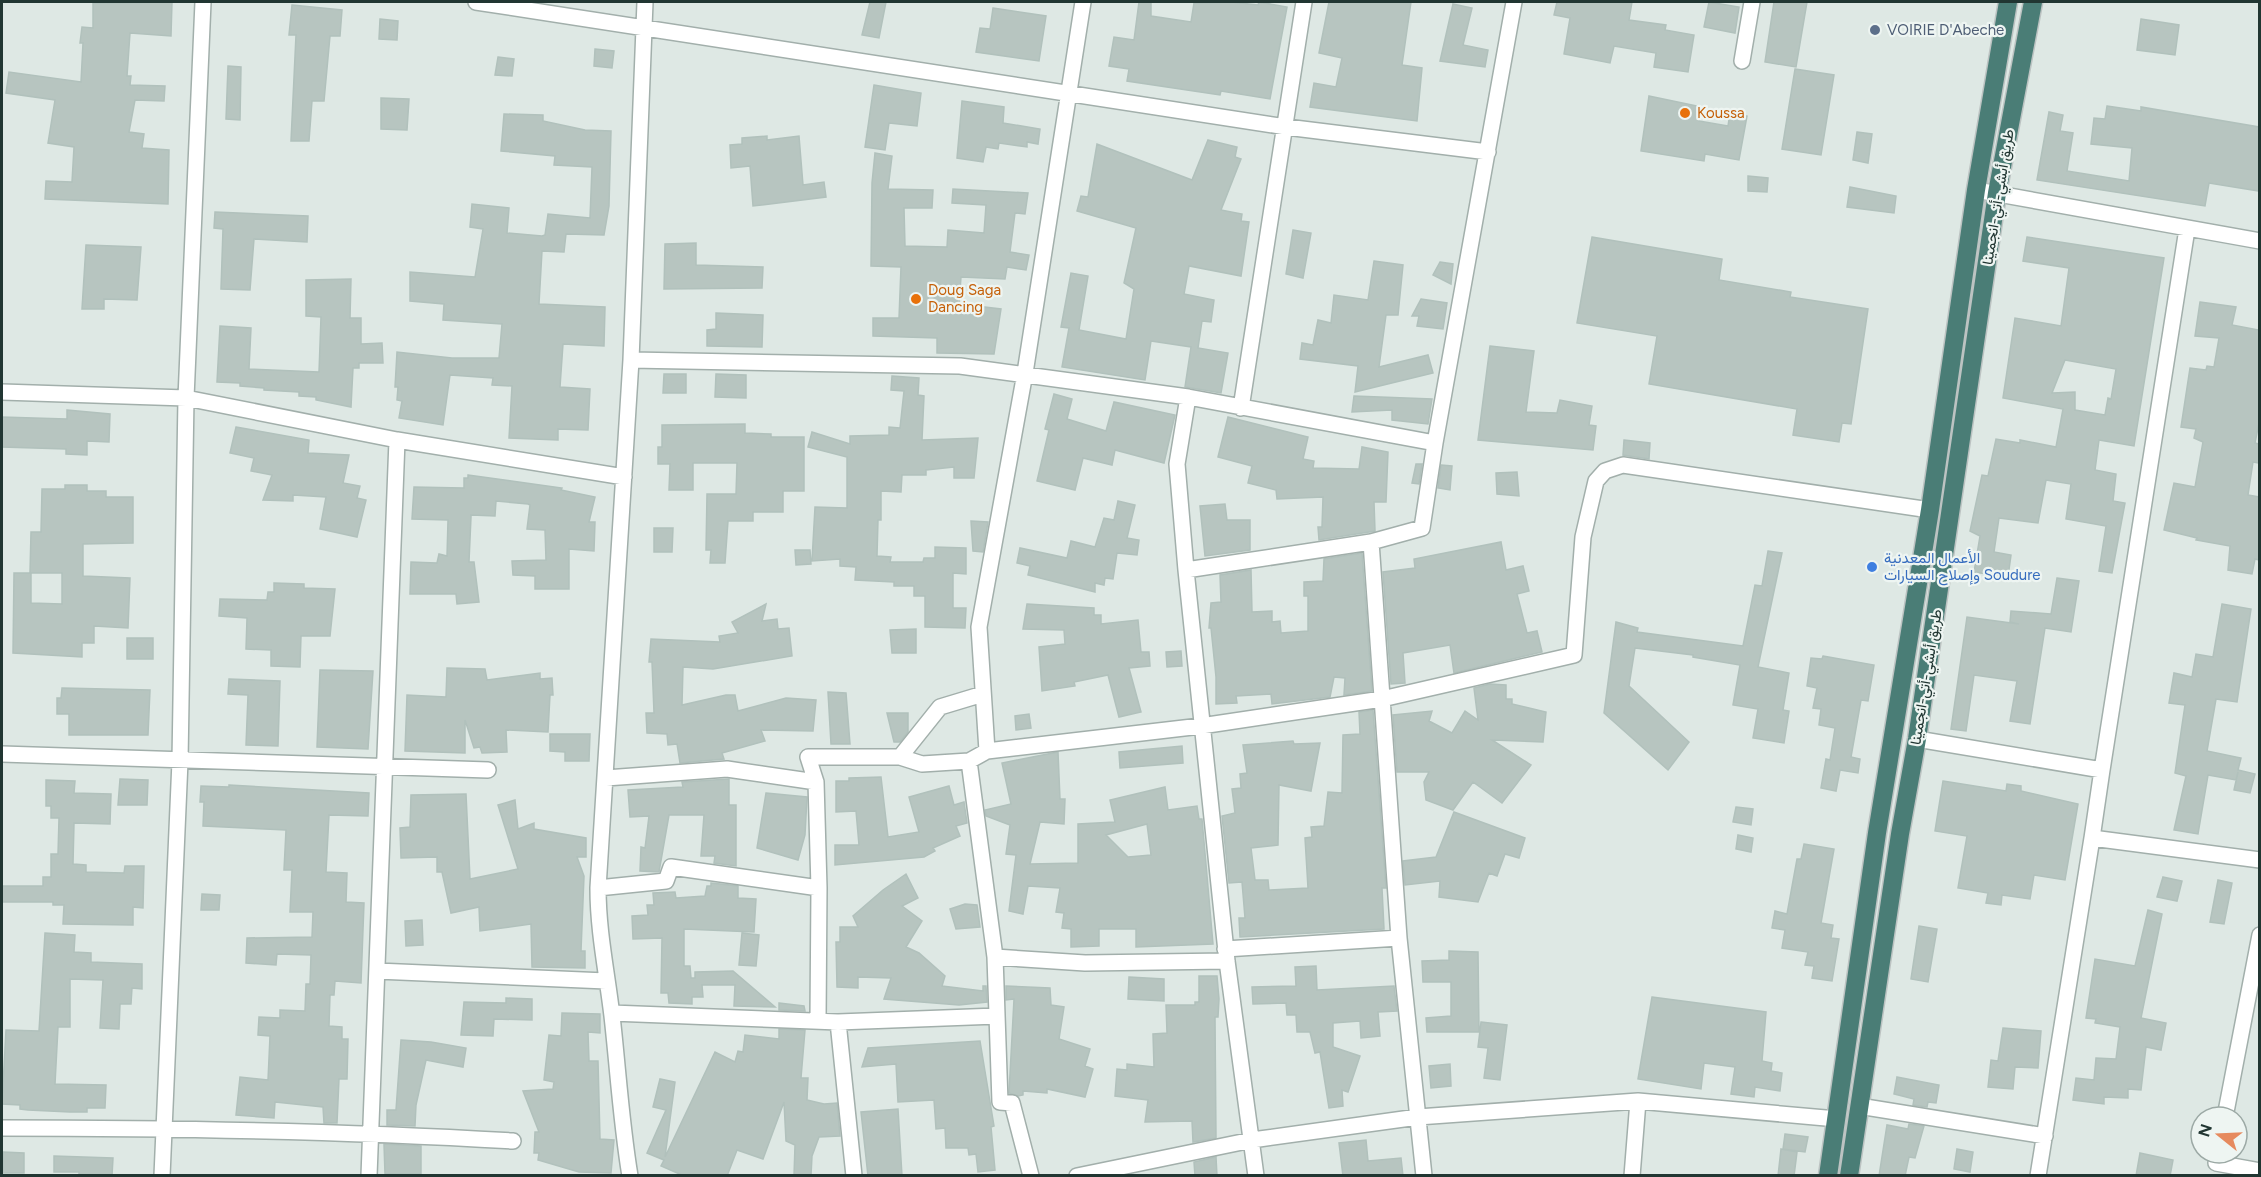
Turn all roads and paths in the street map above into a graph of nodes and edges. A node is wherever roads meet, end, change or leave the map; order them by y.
1 (203, 2) edge
2 (476, 2) edge
3 (645, 2) edge
4 (1083, 2) edge
5 (1304, 2) edge
6 (1514, 2) edge
7 (1752, 2) edge
8 (2008, 2) edge
9 (2033, 2) edge
10 (645, 27) junction
11 (2000, 50) junction
12 (2024, 55) junction
13 (1742, 61) dead end
14 (1068, 94) junction
15 (1286, 127) junction
16 (1488, 152) junction
17 (1976, 190) junction
18 (1997, 193) junction
19 (2187, 230) junction
20 (2259, 241) edge
21 (631, 360) junction
22 (1024, 374) junction
23 (2, 392) edge
24 (1188, 397) junction
25 (186, 398) junction
26 (1241, 408) junction
27 (397, 440) junction
28 (1435, 443) junction
29 (624, 477) junction
30 (1930, 510) junction
31 (1371, 542) junction
32 (1186, 570) junction
33 (983, 694) junction
34 (1382, 699) junction
35 (1201, 726) junction
36 (1917, 739) junction
37 (987, 752) junction
38 (2, 754) edge
39 (900, 757) junction
40 (180, 761) junction
41 (969, 761) junction
42 (384, 767) junction
43 (488, 770) dead end
44 (2102, 770) junction
45 (606, 778) junction
46 (816, 782) junction
47 (1877, 832) junction
48 (1900, 834) junction
49 (2092, 838) junction
50 (2259, 860) edge
51 (598, 888) junction
52 (819, 888) junction
53 (2259, 935) edge
54 (1398, 938) junction
55 (1226, 955) junction
56 (995, 957) junction
57 (377, 971) junction
58 (606, 981) junction
59 (612, 1013) junction
60 (997, 1016) junction
61 (818, 1021) junction
62 (838, 1022) junction
63 (1638, 1101) junction
64 (2227, 1105) edge
65 (1859, 1106) junction
66 (1418, 1116) junction
67 (1837, 1119) junction
68 (2, 1128) edge
69 (163, 1128) junction
70 (370, 1133) junction
71 (2045, 1136) junction
72 (1252, 1140) junction
73 (513, 1141) dead end
74 (2222, 1165) edge
75 (2259, 1171) edge
76 (162, 1176) edge
77 (369, 1176) edge
78 (630, 1176) edge
79 (854, 1176) edge
80 (1031, 1176) edge
81 (1077, 1176) edge
82 (1256, 1176) edge
83 (1424, 1176) edge
84 (1632, 1176) edge
85 (1828, 1176) edge
86 (1849, 1176) edge
87 (2038, 1176) edge

1 - 25 street
2 - 10 street
3 - 10 street
4 - 14 street
5 - 15 street
6 - 16 street
7 - 13 street
8 - 11 highway
9 - 12 highway, طريق أبشي-أتي-انجمينا
10 - 14 street
10 - 21 street
11 - 12 highway
11 - 17 highway
12 - 18 highway, طريق أبشي-أتي-انجمينا
14 - 15 street
14 - 22 street
15 - 16 street
15 - 26 street
16 - 28 street
17 - 18 street
17 - 30 highway
18 - 19 street
18 - 36 highway, طريق أبشي-أتي-انجمينا
19 - 20 street
19 - 44 street
21 - 22 street
21 - 29 street
22 - 24 street
22 - 33 street
23 - 25 street
24 - 26 street
24 - 32 street
25 - 27 street
25 - 40 street
26 - 28 street
27 - 29 street
27 - 42 street
28 - 31 street
29 - 45 street
30 - 34 street
30 - 47 highway
31 - 32 street
31 - 34 street
32 - 35 street
33 - 37 street
33 - 39 street
34 - 35 street
34 - 54 street
35 - 37 street
35 - 55 street
36 - 44 street
36 - 48 highway, طريق أبشي-أتي-انجمينا
37 - 41 street
38 - 40 street
39 - 41 street
39 - 46 street
40 - 42 street
40 - 69 street
41 - 56 street
42 - 43 street
42 - 57 street
44 - 49 street
45 - 46 street
45 - 51 street
46 - 52 street
47 - 48 highway
47 - 67 highway
48 - 65 highway, طريق أبشي-أتي-انجمينا
49 - 50 street
49 - 71 street
51 - 52 street
51 - 58 street
52 - 61 street
53 - 64 street
54 - 55 street
54 - 66 street
55 - 56 street
55 - 72 street
56 - 60 street
57 - 58 street
57 - 70 street
58 - 59 street
59 - 61 street
59 - 78 street
60 - 62 street
60 - 80 street
61 - 62 street
62 - 79 street
63 - 66 street
63 - 67 street
63 - 84 street
65 - 71 street
65 - 86 highway, طريق أبشي-أتي-انجمينا
66 - 72 street
66 - 83 street
67 - 85 highway
68 - 69 street
69 - 70 street
69 - 76 street
70 - 73 street
70 - 77 street
71 - 87 street
72 - 81 street
72 - 82 street
74 - 75 street

